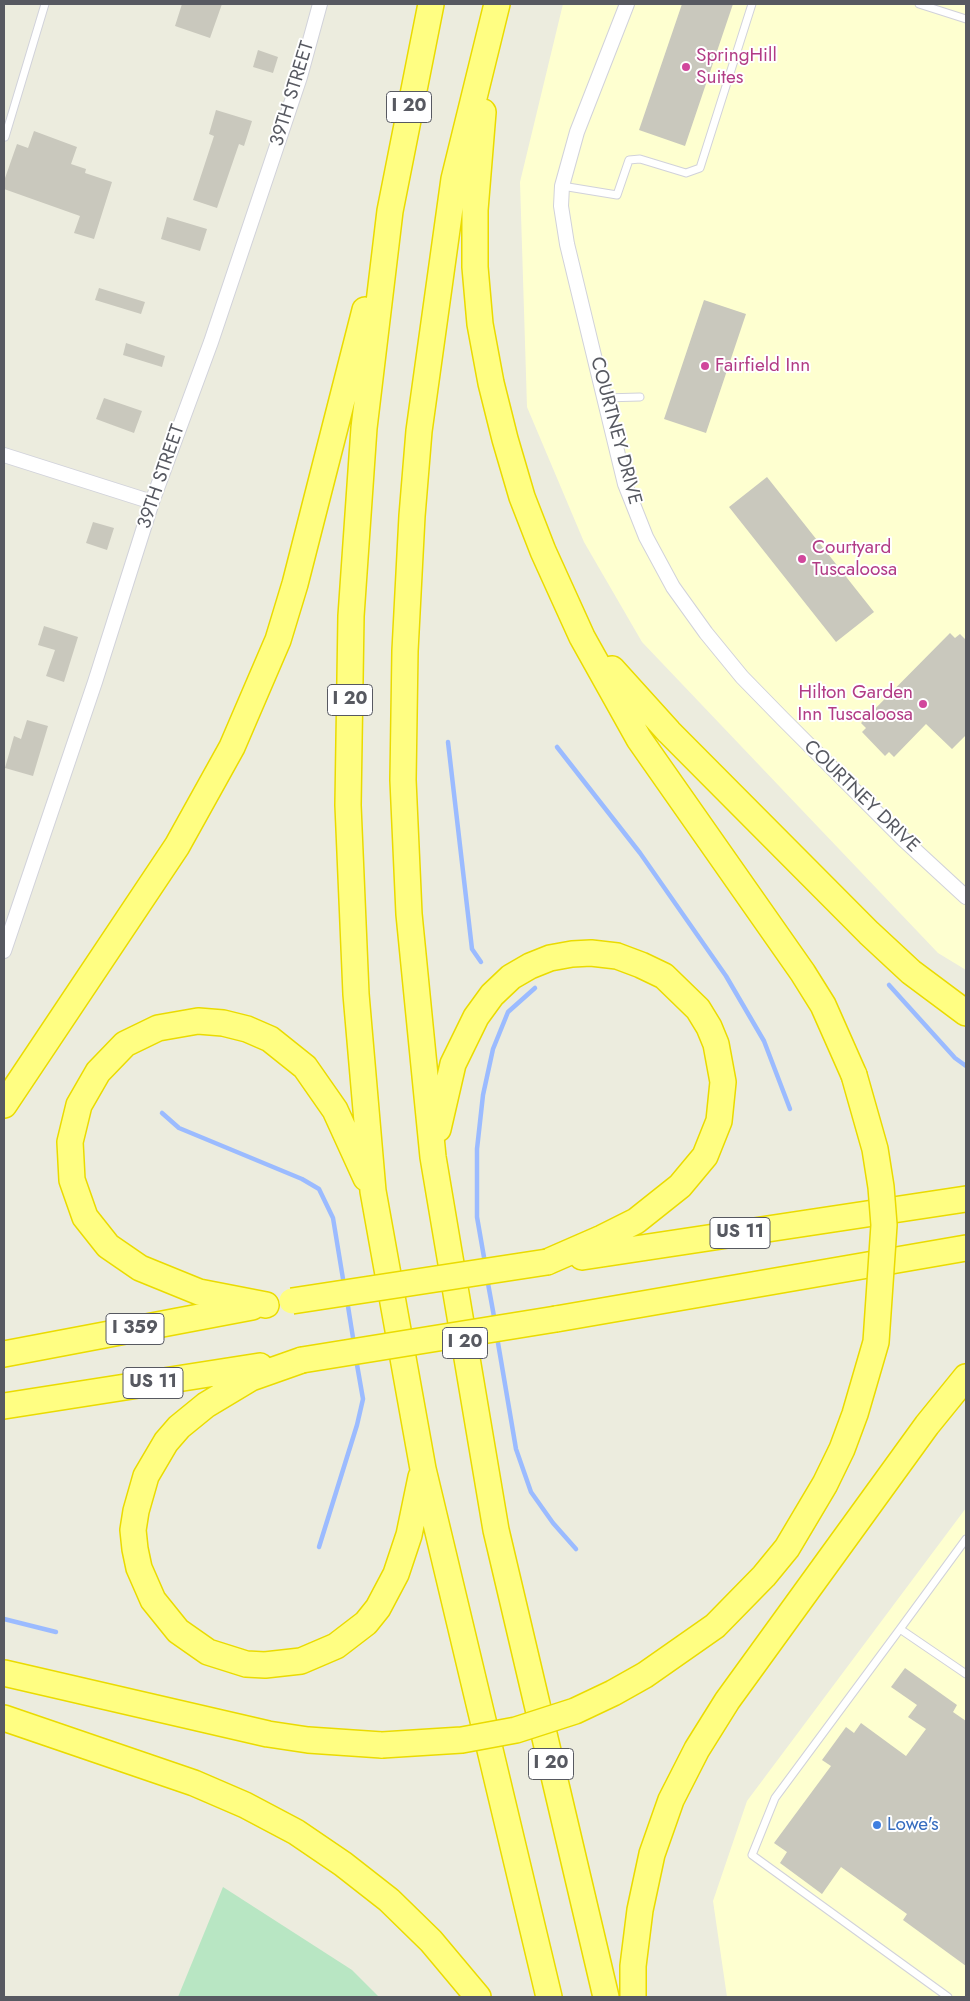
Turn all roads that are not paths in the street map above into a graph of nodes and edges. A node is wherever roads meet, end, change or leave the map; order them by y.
1 (45, 4) edge
2 (320, 4) edge
3 (431, 4) edge
4 (627, 4) edge
5 (752, 4) edge
6 (919, 4) edge
7 (496, 10) edge
8 (966, 20) edge
9 (6, 137) dead end
10 (562, 186) junction
11 (390, 211) junction
12 (640, 397) dead end
13 (604, 398) junction
14 (4, 455) edge
15 (152, 502) junction
16 (582, 638) junction
17 (966, 897) edge
18 (4, 951) edge
19 (966, 1013) edge
20 (4, 1106) edge
21 (433, 1156) junction
22 (373, 1191) junction
23 (966, 1199) edge
24 (966, 1248) edge
25 (547, 1262) junction
26 (266, 1305) junction
27 (4, 1354) edge
28 (302, 1360) junction
29 (966, 1377) edge
30 (4, 1406) edge
31 (423, 1469) junction
32 (966, 1539) edge
33 (900, 1629) junction
34 (4, 1673) edge
35 (966, 1674) edge
36 (4, 1718) edge
37 (478, 1997) edge
38 (549, 1997) edge
39 (606, 1997) edge
40 (633, 1997) edge
41 (948, 1997) edge

1 - 9 lane
2 - 15 street, 39TH STREET
3 - 11 highway, I 20
4 - 10 street, COURTNEY DRIVE
5 - 10 lane
6 - 8 lane
7 - 16 highway
7 - 21 highway, I 20
10 - 13 street, COURTNEY DRIVE
11 - 20 highway
11 - 22 highway, I 20
12 - 13 lane
13 - 17 street, COURTNEY DRIVE
14 - 15 street
15 - 18 street, 39TH STREET
16 - 19 highway
16 - 34 highway, bridge
21 - 25 highway
21 - 39 highway, I 20
22 - 26 highway
22 - 31 highway, I 20
23 - 25 highway, US 11
24 - 28 highway, US 11, bridge
25 - 26 highway, I 359, bridge
26 - 27 highway, I 359
28 - 30 highway, US 11
28 - 31 highway
29 - 40 highway
31 - 38 highway, I 20
32 - 33 lane
33 - 35 lane
33 - 41 lane
36 - 37 highway

